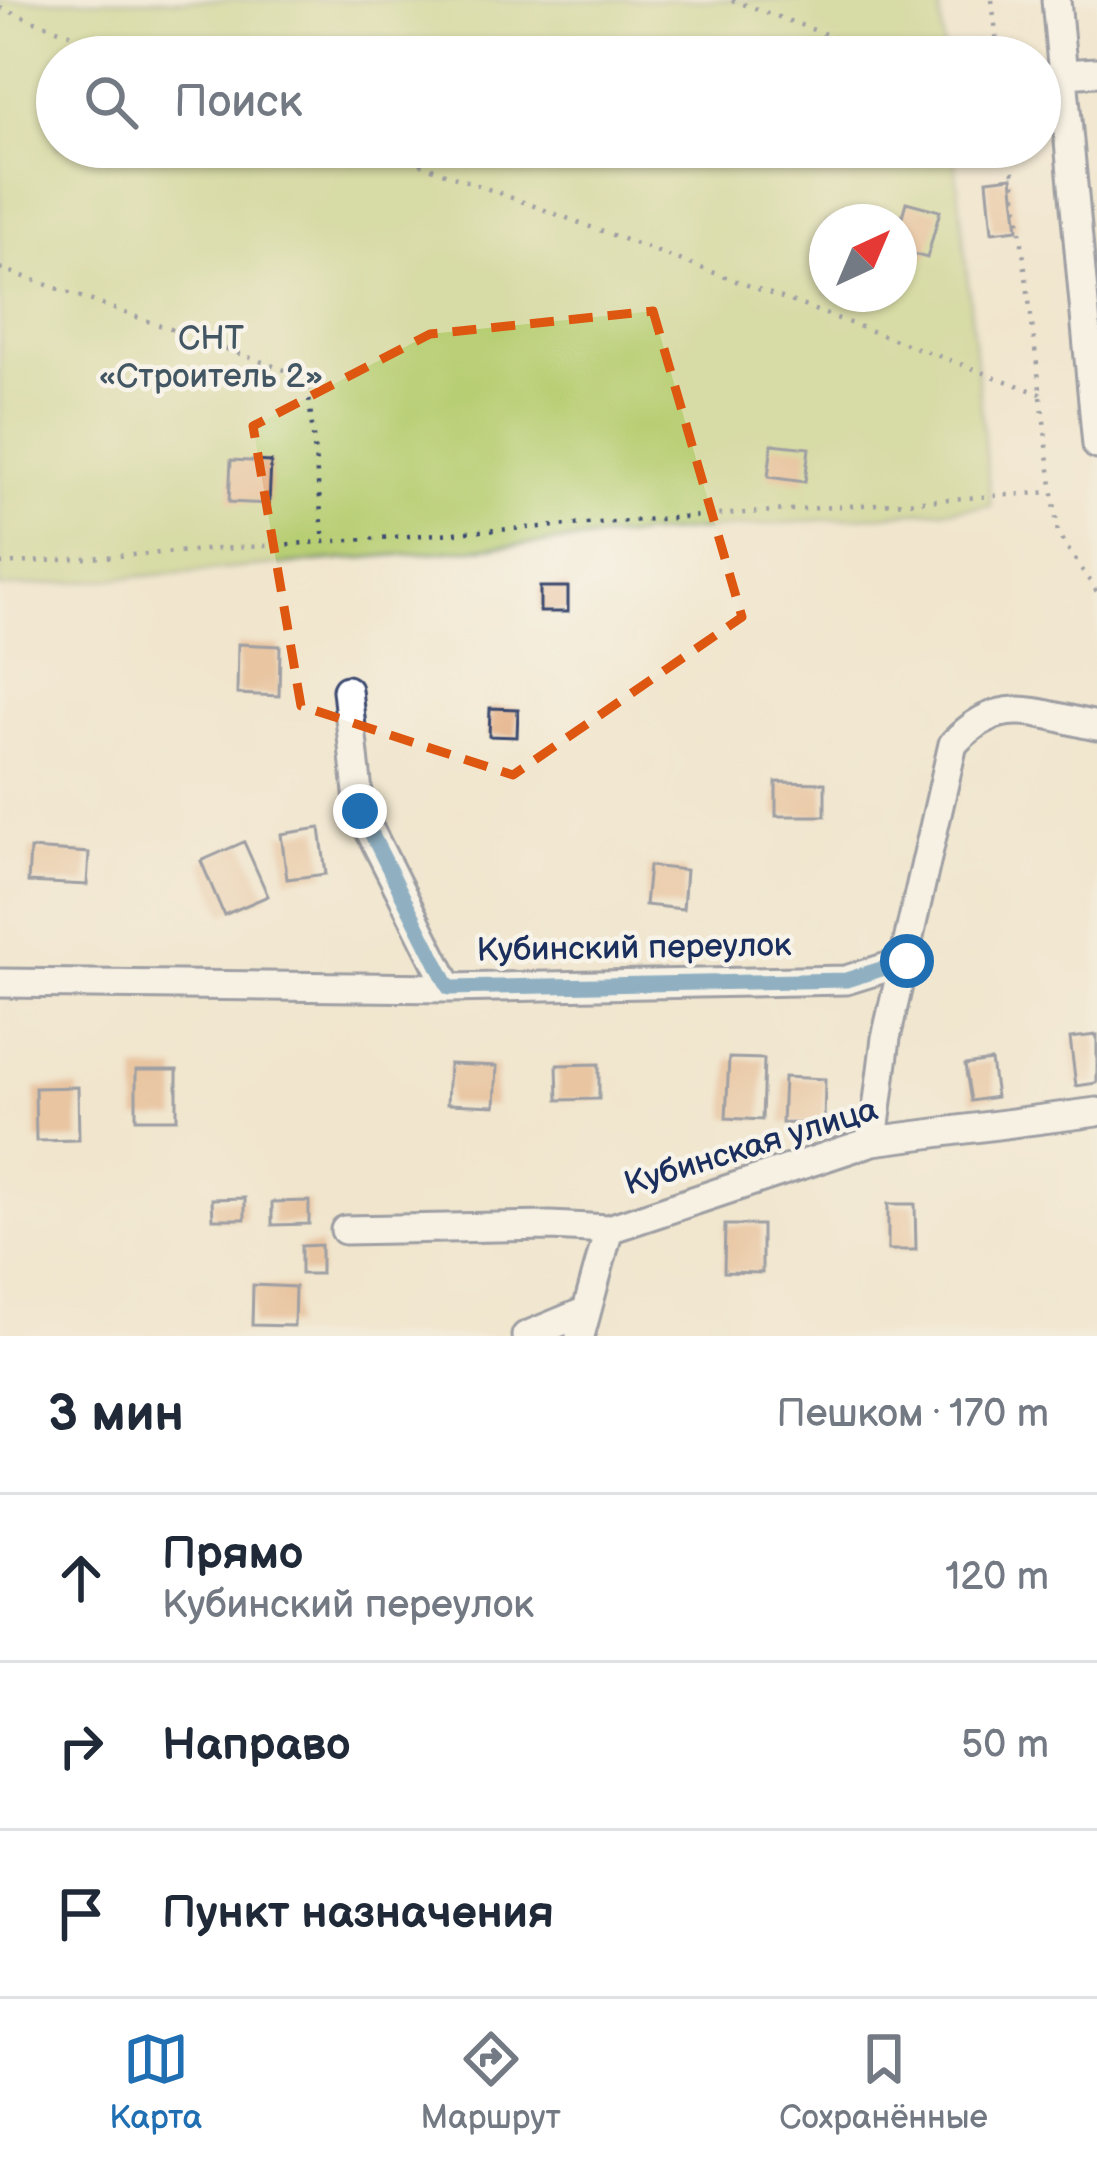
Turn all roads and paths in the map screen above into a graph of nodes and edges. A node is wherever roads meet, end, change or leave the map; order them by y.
1 (732, 0) edge
2 (992, 0) edge
3 (1056, 0) edge
4 (0, 8) edge
5 (75, 36) edge
6 (831, 36) edge
7 (996, 36) edge
8 (1059, 36) edge
9 (1061, 53) edge
10 (1097, 72) edge
11 (1063, 74) junction
12 (431, 168) edge
13 (1013, 168) edge
14 (0, 268) edge
15 (1041, 394) junction
16 (1097, 446) edge
17 (1053, 492) junction
18 (324, 542) junction
19 (0, 564) edge
20 (1097, 592) edge
21 (347, 690) dead end
22 (1097, 726) edge
23 (907, 961) junction
24 (0, 983) edge
25 (449, 988) junction
26 (1097, 1112) edge
27 (873, 1142) junction
28 (609, 1229) junction
29 (345, 1230) dead end
30 (582, 1324) edge
31 (526, 1336) edge

1 - 6 path
2 - 7 path
3 - 8 street
4 - 5 path
9 - 11 street
10 - 11 street
11 - 16 street
12 - 15 path
13 - 15 path
14 - 18 path
15 - 17 path
17 - 18 path
17 - 20 path
18 - 19 path
21 - 25 street
22 - 23 street
23 - 25 street, Кубинский переулок
23 - 27 street
24 - 25 street, Кубинский переулок
26 - 27 street, Кубинская улица
27 - 28 street, Кубинская улица
28 - 29 street
28 - 30 street, Кубинская улица
30 - 31 street

